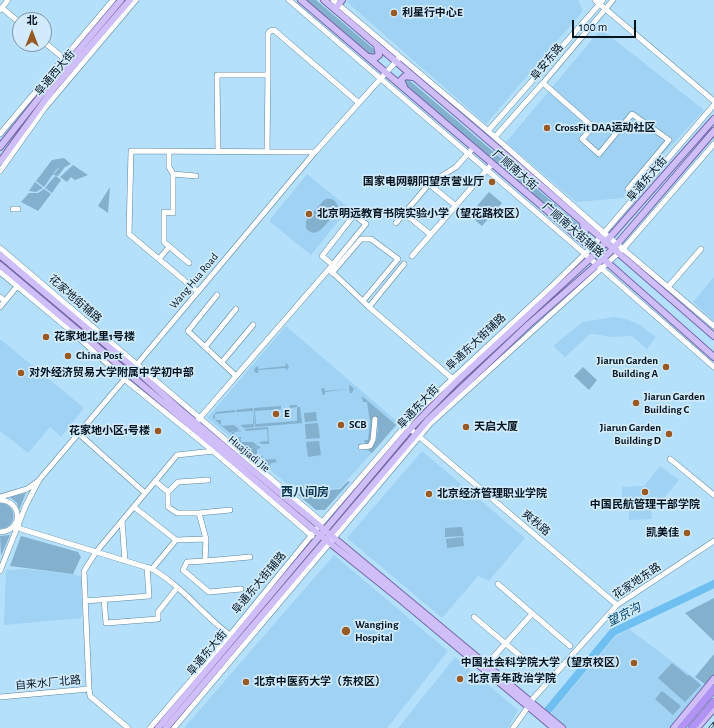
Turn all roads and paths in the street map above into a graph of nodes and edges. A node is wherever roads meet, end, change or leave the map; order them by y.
1 (8, 0) edge
2 (113, 0) edge
3 (121, 0) edge
4 (130, 0) edge
5 (136, 0) edge
6 (289, 0) edge
7 (301, 0) edge
8 (324, 0) edge
9 (613, 0) edge
10 (599, 1) edge
11 (335, 3) edge
12 (1, 9) edge
13 (605, 9) junction
14 (12, 17) edge
15 (377, 46) junction
16 (52, 49) edge
17 (368, 56) junction
18 (400, 57) junction
19 (66, 60) junction
20 (395, 62) junction
21 (386, 72) junction
22 (268, 75) junction
23 (413, 77) junction
24 (381, 79) junction
25 (543, 83) junction
26 (404, 88) junction
27 (714, 101) edge
28 (359, 103) junction
29 (714, 105) edge
30 (714, 119) edge
31 (495, 122) junction
32 (502, 129) junction
33 (488, 131) junction
34 (714, 131) edge
35 (0, 134) edge
36 (495, 137) junction
37 (714, 144) edge
38 (0, 147) edge
39 (473, 148) junction
40 (218, 151) junction
41 (267, 151) junction
42 (169, 152) junction
43 (314, 152) junction
44 (468, 153) junction
45 (0, 162) edge
46 (519, 162) junction
47 (492, 164) junction
48 (488, 170) junction
49 (0, 171) edge
50 (173, 174) junction
51 (196, 176) dead end
52 (429, 184) junction
53 (636, 195) junction
54 (456, 206) junction
55 (404, 213) junction
56 (396, 223) dead end
57 (583, 224) junction
58 (430, 234) junction
59 (575, 235) junction
60 (602, 235) junction
61 (607, 240) junction
62 (617, 244) junction
63 (169, 247) junction
64 (0, 248) edge
65 (591, 248) junction
66 (612, 248) junction
67 (623, 249) junction
68 (701, 249) dead end
69 (596, 253) junction
70 (586, 254) junction
71 (618, 254) junction
72 (0, 255) edge
73 (412, 256) dead end
74 (591, 258) junction
75 (159, 259) junction
76 (602, 259) junction
77 (189, 263) dead end
78 (404, 264) dead end
79 (597, 264) junction
80 (608, 264) junction
81 (0, 265) edge
82 (331, 269) junction
83 (603, 269) junction
84 (0, 272) edge
85 (19, 284) junction
86 (668, 287) junction
87 (198, 292) junction
88 (218, 295) dead end
89 (0, 297) edge
90 (5, 301) junction
91 (363, 301) junction
92 (0, 307) edge
93 (369, 307) junction
94 (236, 308) dead end
95 (253, 325) dead end
96 (714, 326) edge
97 (714, 336) edge
98 (205, 347) junction
99 (714, 357) edge
100 (222, 362) junction
101 (136, 367) junction
102 (714, 367) edge
103 (129, 373) junction
104 (236, 376) junction
105 (124, 379) junction
106 (454, 380) junction
107 (375, 419) dead end
108 (198, 420) junction
109 (408, 427) junction
110 (78, 433) junction
111 (418, 436) junction
112 (361, 448) dead end
113 (220, 450) junction
114 (213, 451) junction
115 (670, 459) dead end
116 (39, 480) junction
117 (208, 480) dead end
118 (155, 481) junction
119 (168, 492) junction
120 (145, 493) junction
121 (714, 495) edge
122 (1, 498) edge
123 (134, 507) junction
124 (230, 510) dead end
125 (199, 512) junction
126 (122, 521) junction
127 (16, 525) junction
128 (319, 530) junction
129 (0, 532) edge
130 (206, 539) junction
131 (331, 539) junction
132 (176, 540) junction
133 (714, 542) edge
134 (96, 552) junction
135 (250, 557) dead end
136 (125, 561) junction
137 (206, 561) junction
138 (150, 568) junction
139 (0, 571) edge
140 (498, 584) dead end
141 (177, 588) junction
142 (241, 589) dead end
143 (104, 599) junction
144 (85, 601) junction
145 (617, 605) junction
146 (532, 614) junction
147 (474, 617) dead end
148 (232, 636) junction
149 (506, 644) junction
150 (570, 646) dead end
151 (487, 664) junction
152 (531, 665) dead end
153 (714, 679) edge
154 (88, 689) junction
155 (714, 689) edge
156 (0, 698) edge
157 (714, 702) edge
158 (529, 704) junction
159 (714, 708) edge
160 (128, 728) edge
161 (150, 728) edge
162 (158, 728) edge
163 (166, 728) edge
164 (174, 728) edge
165 (513, 728) edge
166 (554, 728) edge
167 (562, 728) edge
168 (674, 728) edge
169 (681, 728) edge
170 (692, 728) edge
171 (697, 728) edge

1 - 12 street
2 - 19 street
3 - 19 main road, 阜通西大街
4 - 45 main road, 阜通西大街
5 - 49 street
6 - 24 street, 广顺南大街辅路
7 - 17 main road, 广顺南大街
8 - 11 main road, 广顺南大街
9 - 13 street, 阜安东路
10 - 13 street
10 - 31 street, 阜安东路
11 - 15 main road, 广顺南大街
11 - 18 street, 广顺南大街辅路
12 - 14 street
13 - 25 street, 阜安东路
13 - 27 street
15 - 17 main road
15 - 20 main road, 广顺南大街
16 - 19 street
17 - 21 main road, 广顺南大街
18 - 20 street, Wang Hua Road
18 - 33 street, 广顺南大街辅路
19 - 35 street
19 - 38 main road, 阜通西大街
20 - 21 street, Wang Hua Road
20 - 23 main road, 广顺南大街
21 - 24 street, Wang Hua Road
21 - 26 main road, 广顺南大街
22 - 28 street
22 - 40 street
22 - 41 street
23 - 26 main road
23 - 46 main road, 广顺南大街
24 - 28 street, Wang Hua Road
24 - 44 street, 广顺南大街辅路
25 - 32 street, 阜安东路
25 - 53 street
26 - 39 main road, 广顺南大街
28 - 43 street, Wang Hua Road
29 - 53 street, 阜通东大街辅路
30 - 61 main road, 阜通东大街
31 - 32 street
31 - 33 street, 阜安东路
32 - 36 street, 阜安东路
33 - 36 street, 广顺南大街辅路
34 - 62 main road, 阜通东大街
36 - 46 street, 广顺南大街辅路
37 - 67 street
39 - 44 street
39 - 47 main road, 广顺南大街
40 - 41 street
40 - 42 street
41 - 43 street
42 - 50 street
42 - 75 street
43 - 87 street, Wang Hua Road
44 - 48 street, 广顺南大街辅路
44 - 52 street
46 - 57 main road, 广顺南大街
46 - 60 street, 广顺南大街辅路
47 - 48 street
47 - 59 main road, 广顺南大街
48 - 54 street
48 - 70 street, 广顺南大街辅路
50 - 51 street
50 - 63 street
52 - 54 street
52 - 55 street
53 - 60 street, 阜通东大街辅路
54 - 58 street
55 - 56 street
55 - 58 street
57 - 59 main road
57 - 60 main road, 广顺南大街
58 - 73 street
59 - 65 main road, 广顺南大街
60 - 61 main road, 广顺南大街
60 - 65 street, 阜通东大街辅路
61 - 62 street, 广顺南大街辅路
61 - 66 main road, 广顺南大街
61 - 69 main road, 阜通东大街
62 - 66 main road, 阜通东大街
62 - 67 street, 广顺南大街辅路
63 - 75 street
63 - 77 street
64 - 101 street, 花家地街辅路
65 - 69 main road, 广顺南大街
65 - 70 street, 阜通东大街辅路
66 - 71 main road, 广顺南大街
66 - 76 main road, 阜通东大街
67 - 71 street
67 - 86 street, 广顺南大街辅路
68 - 86 street
69 - 74 main road, 阜通东大街
69 - 76 main road, 广顺南大街
70 - 74 street, 广顺南大街辅路
70 - 106 street, 阜通东大街辅路
71 - 80 street
71 - 97 main road, 广顺南大街
72 - 101 main road, Huajiadi Jie
74 - 79 street, 广顺南大街辅路
74 - 106 main road, 阜通东大街
75 - 87 street
76 - 79 main road, 阜通东大街
76 - 80 main road, 广顺南大街
78 - 93 street
79 - 83 street, 广顺南大街辅路
79 - 111 main road, 阜通东大街
80 - 83 street
80 - 99 main road, 广顺南大街
81 - 85 main road, Huajiadi Jie
82 - 82 street
82 - 91 street
82 - 91 street
82 - 104 street
83 - 102 street, 广顺南大街辅路
83 - 111 street
84 - 85 street
85 - 90 street
85 - 103 main road, Huajiadi Jie
85 - 105 street
86 - 96 street, 广顺南大街辅路
87 - 101 street, Wang Hua Road
88 - 98 street
89 - 90 street
90 - 92 street
91 - 93 street
93 - 106 street
94 - 98 street
95 - 100 street
98 - 100 street
100 - 104 street
101 - 103 street, Wang Hua Road
101 - 108 main road, Huajiadi Jie
103 - 105 street, Wang Hua Road
103 - 113 main road, Huajiadi Jie
104 - 108 street
105 - 110 street, Wang Hua Road
105 - 114 street
106 - 109 main road, 阜通东大街
107 - 112 street
108 - 128 main road, Huajiadi Jie
109 - 111 street, 爽秋路
109 - 128 main road, 阜通东大街
109 - 128 street
110 - 116 street, Wang Hua Road
110 - 120 street
111 - 131 main road, 阜通东大街
111 - 145 street, 爽秋路
113 - 114 street
113 - 128 main road, Huajiadi Jie
114 - 118 street
114 - 128 street
115 - 121 street
116 - 122 street
116 - 127 street, Wang Hua Road
117 - 119 street
118 - 119 street
118 - 120 street
119 - 125 street
120 - 123 street
122 - 127 street
123 - 126 street
123 - 132 street
124 - 125 street
125 - 130 street
126 - 134 street
126 - 136 street
127 - 129 street
127 - 134 street
127 - 139 street
128 - 131 main road, Huajiadi Jie
128 - 148 main road, 阜通东大街
130 - 132 street
130 - 137 street
131 - 151 main road, Huajiadi Jie
131 - 158 main road, Huajiadi Jie
131 - 163 main road, 阜通东大街
131 - 164 street
132 - 138 street
133 - 145 street, 花家地东路
134 - 136 street
134 - 144 street
135 - 137 street
136 - 138 street
137 - 142 street
138 - 141 street
138 - 143 street
140 - 146 street
141 - 143 street
141 - 148 street
143 - 144 street
144 - 154 street
145 - 158 street, 花家地东路
146 - 149 street
146 - 150 street
147 - 149 street
148 - 161 street
148 - 162 main road, 阜通东大街
149 - 151 street
149 - 152 street
151 - 158 main road, Huajiadi Jie
153 - 168 main road
154 - 156 street, 自来水厂北路
154 - 160 street, 自来水厂北路
155 - 169 highway
157 - 170 highway
158 - 165 street, 花家地东路
158 - 166 main road, Huajiadi Jie
158 - 167 main road, Huajiadi Jie
159 - 171 main road

